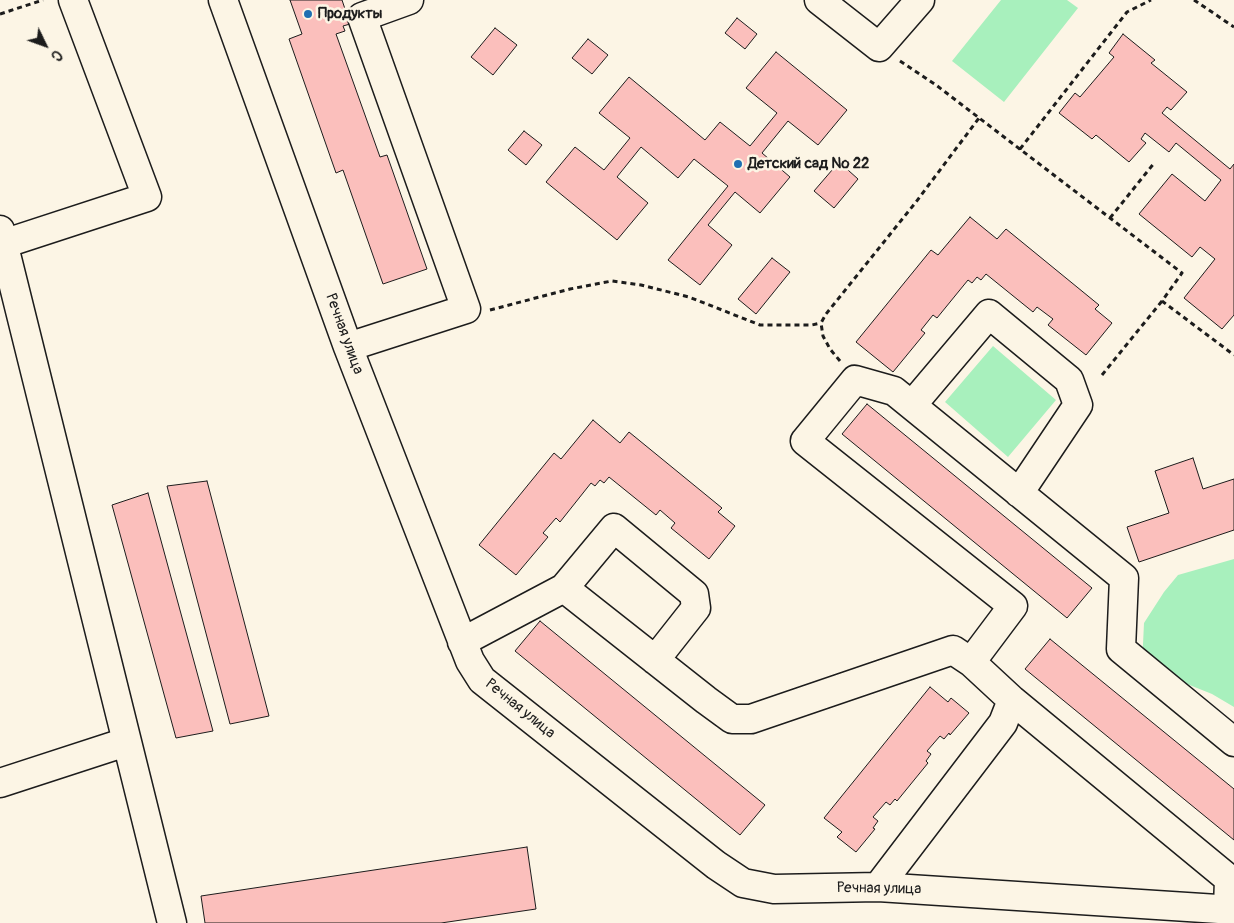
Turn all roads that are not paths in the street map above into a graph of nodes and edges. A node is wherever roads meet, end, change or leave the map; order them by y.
1 (73, 0) edge
2 (222, 0) edge
3 (409, 0) edge
4 (819, 0) edge
5 (920, 0) edge
6 (2, 237) edge
7 (348, 347) junction
8 (912, 405) junction
9 (1019, 493) junction
10 (564, 588) junction
11 (462, 642) junction
12 (655, 660) junction
13 (971, 662) junction
14 (1012, 700) junction
15 (126, 742) junction
16 (1234, 742) edge
17 (0, 784) edge
18 (878, 887) junction
19 (1231, 910) edge
20 (172, 923) edge

1 - 6 street
2 - 7 street, Речная улица
3 - 7 street
4 - 5 street
6 - 15 street
7 - 11 street, Речная улица
8 - 9 street
8 - 9 street
8 - 13 street
9 - 16 street
10 - 11 street
10 - 12 street
10 - 12 street
11 - 18 street, Речная улица
12 - 13 street
13 - 14 street
14 - 18 street
14 - 19 street
15 - 17 street
15 - 20 street
18 - 19 street, Речная улица

